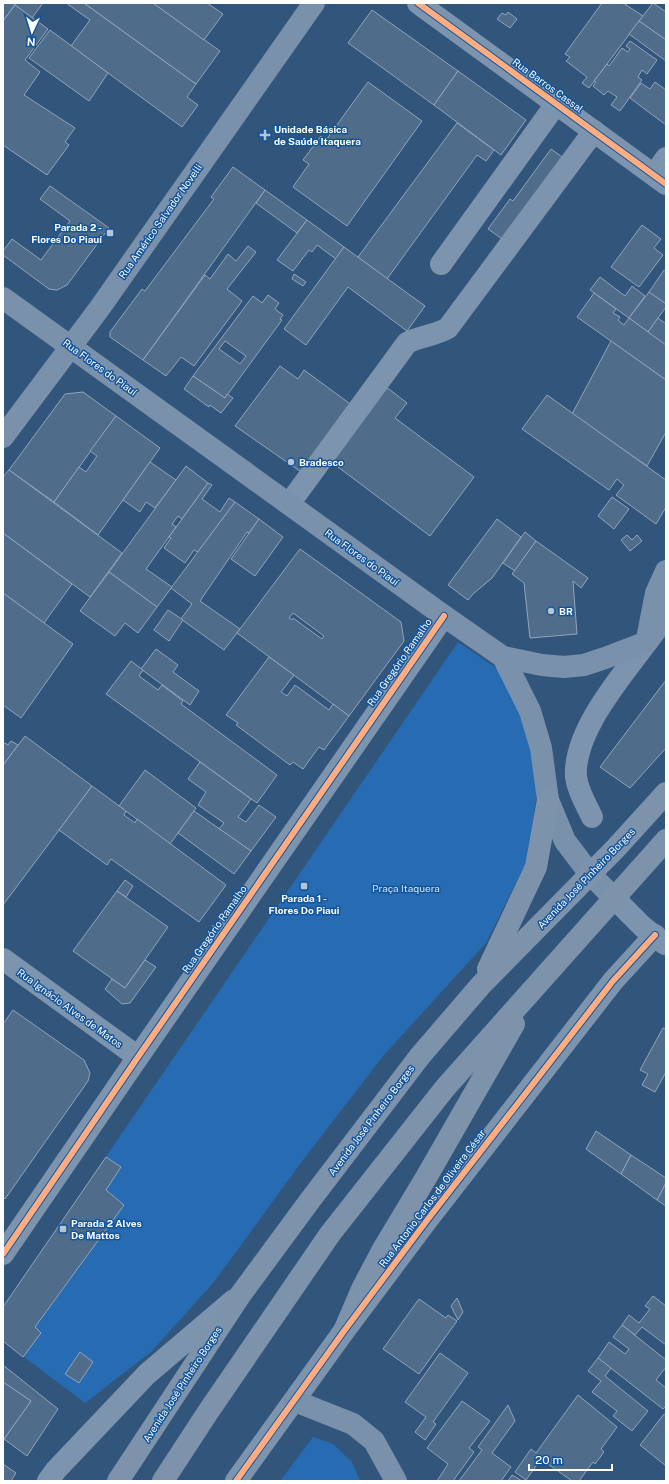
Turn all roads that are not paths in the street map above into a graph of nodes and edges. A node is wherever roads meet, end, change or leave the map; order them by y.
1 (314, 3) edge
2 (418, 3) edge
3 (556, 104) junction
4 (594, 131) junction
5 (662, 172) edge
6 (441, 264) dead end
7 (3, 298) edge
8 (71, 346) junction
9 (3, 437) edge
10 (289, 504) junction
11 (666, 571) edge
12 (444, 616) junction
13 (666, 617) edge
14 (647, 642) junction
15 (503, 657) junction
16 (666, 794) edge
17 (548, 800) junction
18 (592, 817) dead end
19 (666, 840) edge
20 (590, 874) junction
21 (614, 898) junction
22 (660, 940) edge
23 (3, 959) edge
24 (542, 978) junction
25 (481, 985) junction
26 (138, 1057) junction
27 (3, 1254) edge
28 (241, 1294) junction
29 (344, 1331) junction
30 (295, 1400) junction
31 (48, 1481) edge
32 (118, 1481) edge
33 (163, 1481) edge
34 (236, 1481) edge
35 (396, 1481) edge

1 - 8 main road, Rua Américo Salvador Novelli
2 - 3 street, Rua Barros Cassal
3 - 4 street, Rua Barros Cassal
3 - 6 street
4 - 5 street, Rua Barros Cassal
4 - 10 street
7 - 8 main road, Rua Flores do Piauí
8 - 9 main road, Rua Américo Salvador Novelli
8 - 10 main road, Rua Flores do Piauí
10 - 12 main road, Rua Flores do Piauí
11 - 14 main road
12 - 15 main road, Rua Flores do Piauí
12 - 26 street, Rua Gregório Ramalho
13 - 14 main road
14 - 15 main road
14 - 18 street
15 - 17 main road, Rua Flores do Piauí
16 - 20 highway, Avenida José Pinheiro Borges
17 - 20 main road, Rua Flores do Piauí
17 - 25 highway
19 - 21 highway
20 - 21 main road, Rua Flores do Piauí
20 - 25 highway, Avenida José Pinheiro Borges
21 - 22 street
21 - 24 highway
22 - 29 street, Rua Antonio Carlos de Oliveira César
23 - 26 street, Rua Ignácio Alves de Matos
24 - 29 highway
24 - 33 highway
25 - 28 highway, Avenida José Pinheiro Borges
26 - 27 street, Rua Gregório Ramalho
28 - 31 street
28 - 32 highway, Avenida José Pinheiro Borges
29 - 30 street, Rua Antonio Carlos de Oliveira César
30 - 34 street, Rua Antonio Carlos de Oliveira César
30 - 35 main road

